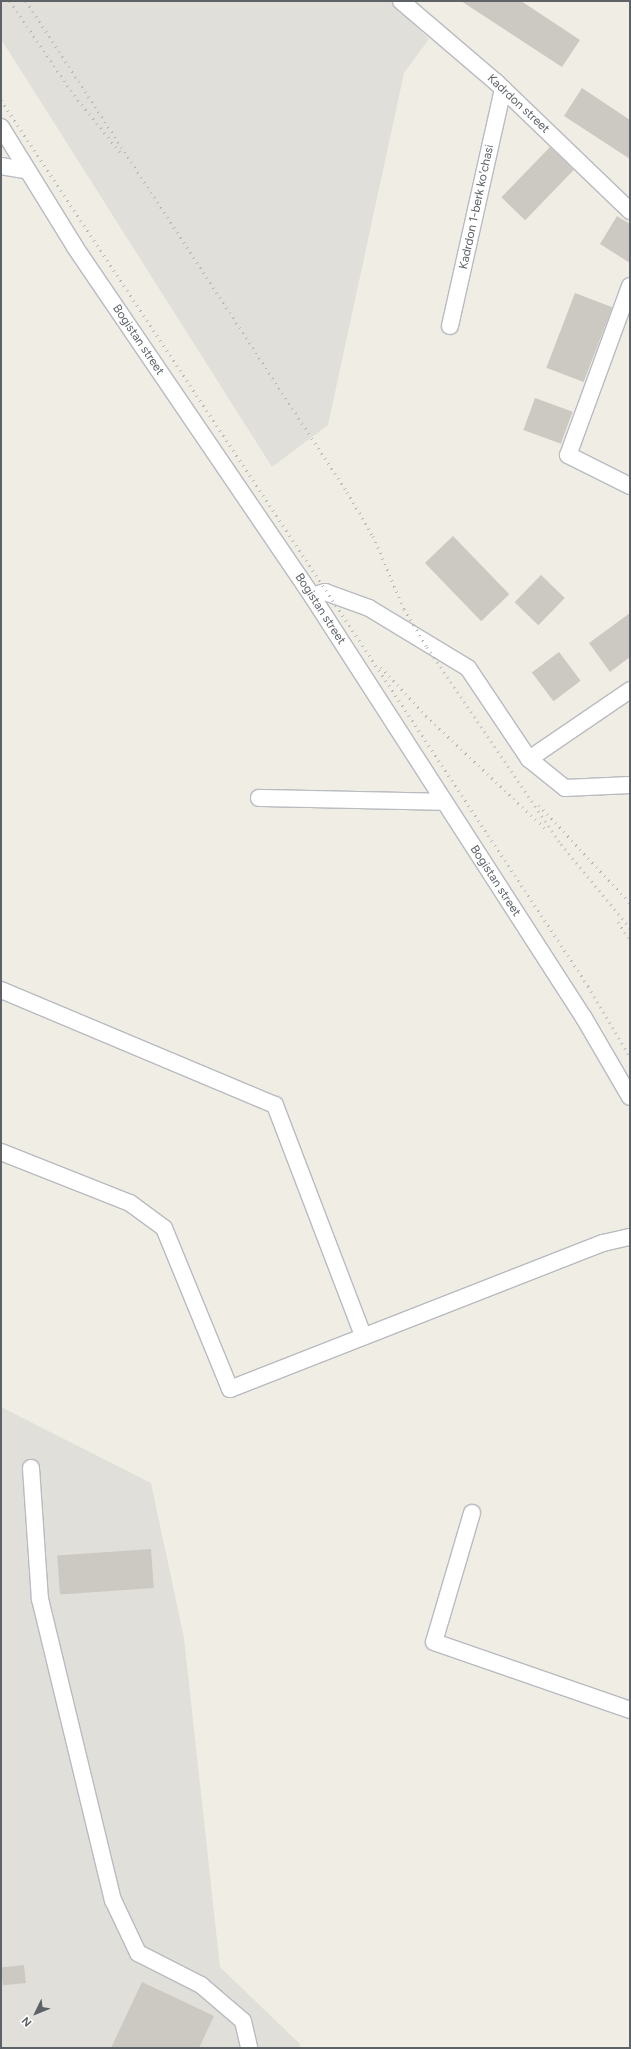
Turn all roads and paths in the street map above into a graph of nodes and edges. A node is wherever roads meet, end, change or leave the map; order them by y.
1 (401, 1) edge
2 (503, 88) junction
3 (1, 127) edge
4 (1, 166) edge
5 (28, 171) junction
6 (630, 211) edge
7 (630, 286) edge
8 (450, 326) dead end
9 (630, 486) edge
10 (312, 596) junction
11 (630, 690) edge
12 (529, 759) junction
13 (630, 785) edge
14 (259, 798) dead end
15 (444, 802) junction
16 (1, 990) edge
17 (630, 1097) edge
18 (1, 1152) edge
19 (630, 1237) edge
20 (364, 1336) junction
21 (31, 1468) dead end
22 (472, 1513) dead end
23 (630, 1710) edge
24 (249, 2048) edge

1 - 2 street, Kadrdon street
2 - 6 street, Kadrdon street
2 - 8 street, Kadrdon 1-berk ko'chasi
3 - 5 street, Bogistan street
4 - 5 street
5 - 10 street, Bogistan street
7 - 9 street
10 - 12 street
10 - 15 street, Bogistan street
11 - 12 street
12 - 13 street
14 - 15 street
15 - 17 street, Bogistan street
16 - 20 street
18 - 20 street
19 - 20 street
21 - 24 street
22 - 23 street

